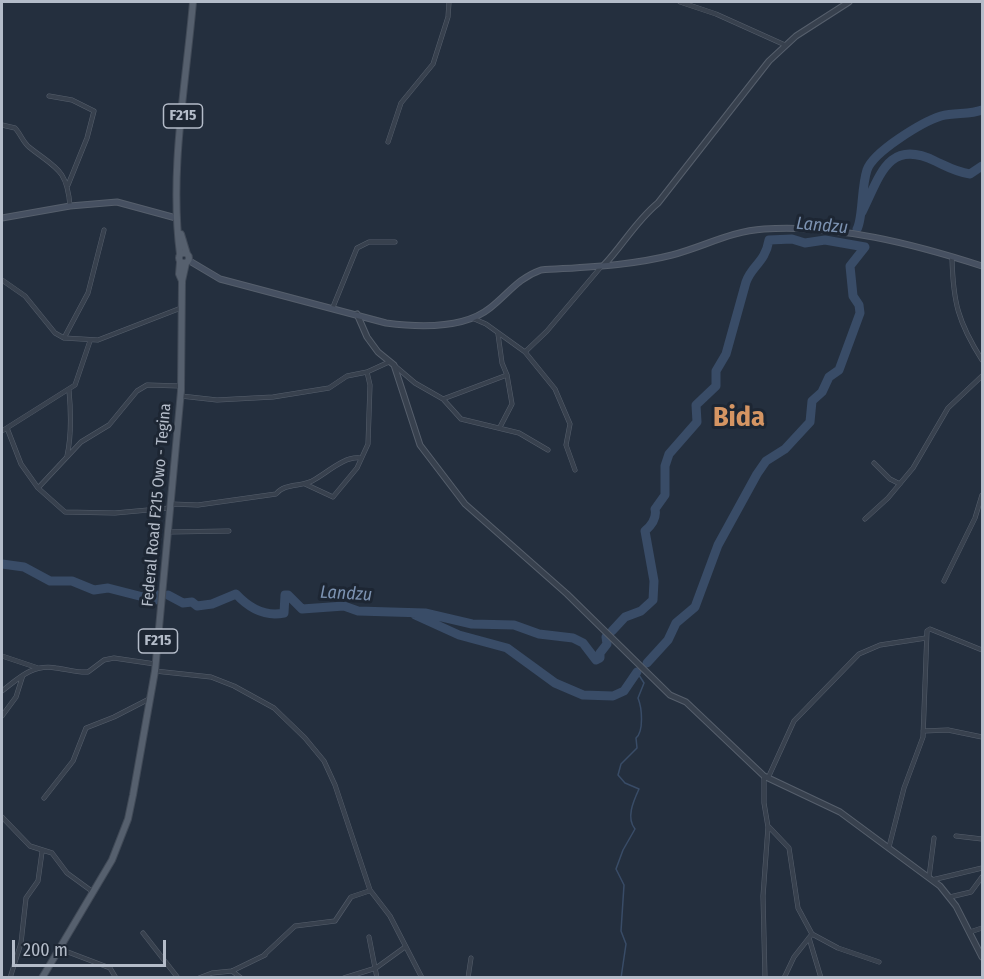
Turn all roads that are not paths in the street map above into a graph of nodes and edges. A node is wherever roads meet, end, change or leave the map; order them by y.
1 (193, 2) edge
2 (449, 2) edge
3 (680, 2) edge
4 (849, 2) edge
5 (785, 45) junction
6 (50, 96) dead end
7 (2, 124) edge
8 (388, 142) dead end
9 (68, 185) junction
10 (70, 206) junction
11 (2, 218) edge
12 (176, 218) junction
13 (104, 230) dead end
14 (395, 242) dead end
15 (952, 258) junction
16 (184, 259) junction
17 (604, 265) junction
18 (982, 266) edge
19 (2, 280) edge
20 (182, 307) junction
21 (333, 307) junction
22 (357, 314) junction
23 (471, 318) junction
24 (498, 334) junction
25 (64, 338) junction
26 (90, 341) junction
27 (525, 352) junction
28 (982, 360) edge
29 (392, 363) junction
30 (367, 372) junction
31 (507, 375) junction
32 (982, 376) edge
33 (181, 386) junction
34 (69, 390) junction
35 (180, 395) junction
36 (442, 399) junction
37 (500, 427) junction
38 (7, 428) junction
39 (2, 431) edge
40 (548, 450) dead end
41 (67, 456) junction
42 (360, 458) junction
43 (874, 463) dead end
44 (575, 470) dead end
45 (305, 484) junction
46 (900, 484) junction
47 (38, 488) junction
48 (982, 495) edge
49 (170, 506) junction
50 (865, 519) dead end
51 (229, 531) dead end
52 (168, 532) junction
53 (944, 581) dead end
54 (926, 638) junction
55 (982, 650) edge
56 (2, 656) edge
57 (156, 667) junction
58 (38, 668) junction
59 (24, 673) junction
60 (2, 691) edge
61 (151, 698) junction
62 (2, 716) edge
63 (923, 731) junction
64 (982, 737) edge
65 (766, 777) junction
66 (44, 798) dead end
67 (2, 817) edge
68 (768, 827) junction
69 (956, 836) dead end
70 (934, 838) dead end
71 (982, 839) edge
72 (889, 847) junction
73 (42, 852) junction
74 (982, 868) edge
75 (982, 877) edge
76 (930, 878) junction
77 (370, 891) junction
78 (93, 893) junction
79 (950, 897) junction
80 (982, 928) edge
81 (970, 932) junction
82 (143, 933) dead end
83 (810, 936) junction
84 (369, 937) dead end
85 (405, 947) junction
86 (59, 948) junction
87 (982, 957) edge
88 (471, 958) dead end
89 (879, 962) dead end
90 (376, 968) junction
91 (232, 971) junction
92 (10, 978) edge
93 (42, 978) edge
94 (116, 978) edge
95 (178, 978) edge
96 (199, 978) edge
97 (241, 978) edge
98 (344, 978) edge
99 (377, 978) edge
100 (422, 978) edge
101 (468, 978) edge
102 (765, 978) edge
103 (784, 978) edge
104 (821, 978) edge

1 - 12 main road, F215
2 - 8 street
3 - 5 street
4 - 5 street
5 - 17 street
6 - 9 street
7 - 9 street
9 - 10 street
10 - 11 main road
10 - 12 main road
12 - 16 main road, F215
13 - 25 street
14 - 21 street
15 - 17 main road
15 - 18 main road
15 - 28 street
16 - 20 main road, Federal Road F215 Owo - Tegina / F215
16 - 21 main road
17 - 23 main road
17 - 27 street
19 - 25 street
20 - 26 street
20 - 33 main road, Federal Road F215 Owo - Tegina / F215
21 - 22 main road
22 - 23 main road
22 - 29 street
23 - 24 street
24 - 27 street
24 - 31 street
25 - 26 street
26 - 34 street
27 - 44 street
29 - 30 street
29 - 36 street
29 - 65 street
30 - 35 street
30 - 42 street
31 - 36 street
31 - 37 street
32 - 46 street
33 - 35 main road, Federal Road F215 Owo - Tegina / F215
33 - 41 street
34 - 38 street
34 - 41 street
35 - 49 main road, Federal Road F215 Owo - Tegina / F215
36 - 37 street
37 - 40 street
38 - 39 street
38 - 47 street
41 - 47 street
42 - 45 street
42 - 45 street
43 - 46 street
45 - 49 street
46 - 50 street
47 - 49 street
48 - 53 street
49 - 52 main road, Federal Road F215 Owo - Tegina / F215
51 - 52 street
52 - 57 main road, Federal Road F215 Owo - Tegina / F215
54 - 55 street
54 - 63 street
54 - 65 street
56 - 58 street
57 - 58 street
57 - 61 main road, Federal Road F215 Owo - Tegina / F215
57 - 77 street
58 - 59 street
59 - 60 street
59 - 62 street
61 - 66 street
61 - 78 main road, Federal Road F215 Owo - Tegina / F215
63 - 64 street
63 - 72 street
65 - 68 street
65 - 72 street
67 - 73 street
68 - 83 street
68 - 102 street
69 - 71 street
70 - 76 street
72 - 76 street
73 - 78 street
73 - 92 street
74 - 76 street
75 - 79 street
76 - 79 street
77 - 85 street
77 - 91 street
78 - 86 main road, Federal Road F215 Owo - Tegina / F215
79 - 81 street
80 - 81 street
81 - 87 street
82 - 95 street
83 - 89 street
83 - 103 street
83 - 104 street
84 - 90 street
85 - 90 street
85 - 100 street
86 - 93 main road, Federal Road F215 Owo - Tegina / F215
86 - 94 street
88 - 101 street
90 - 98 street
90 - 99 street
91 - 96 street
91 - 97 street

